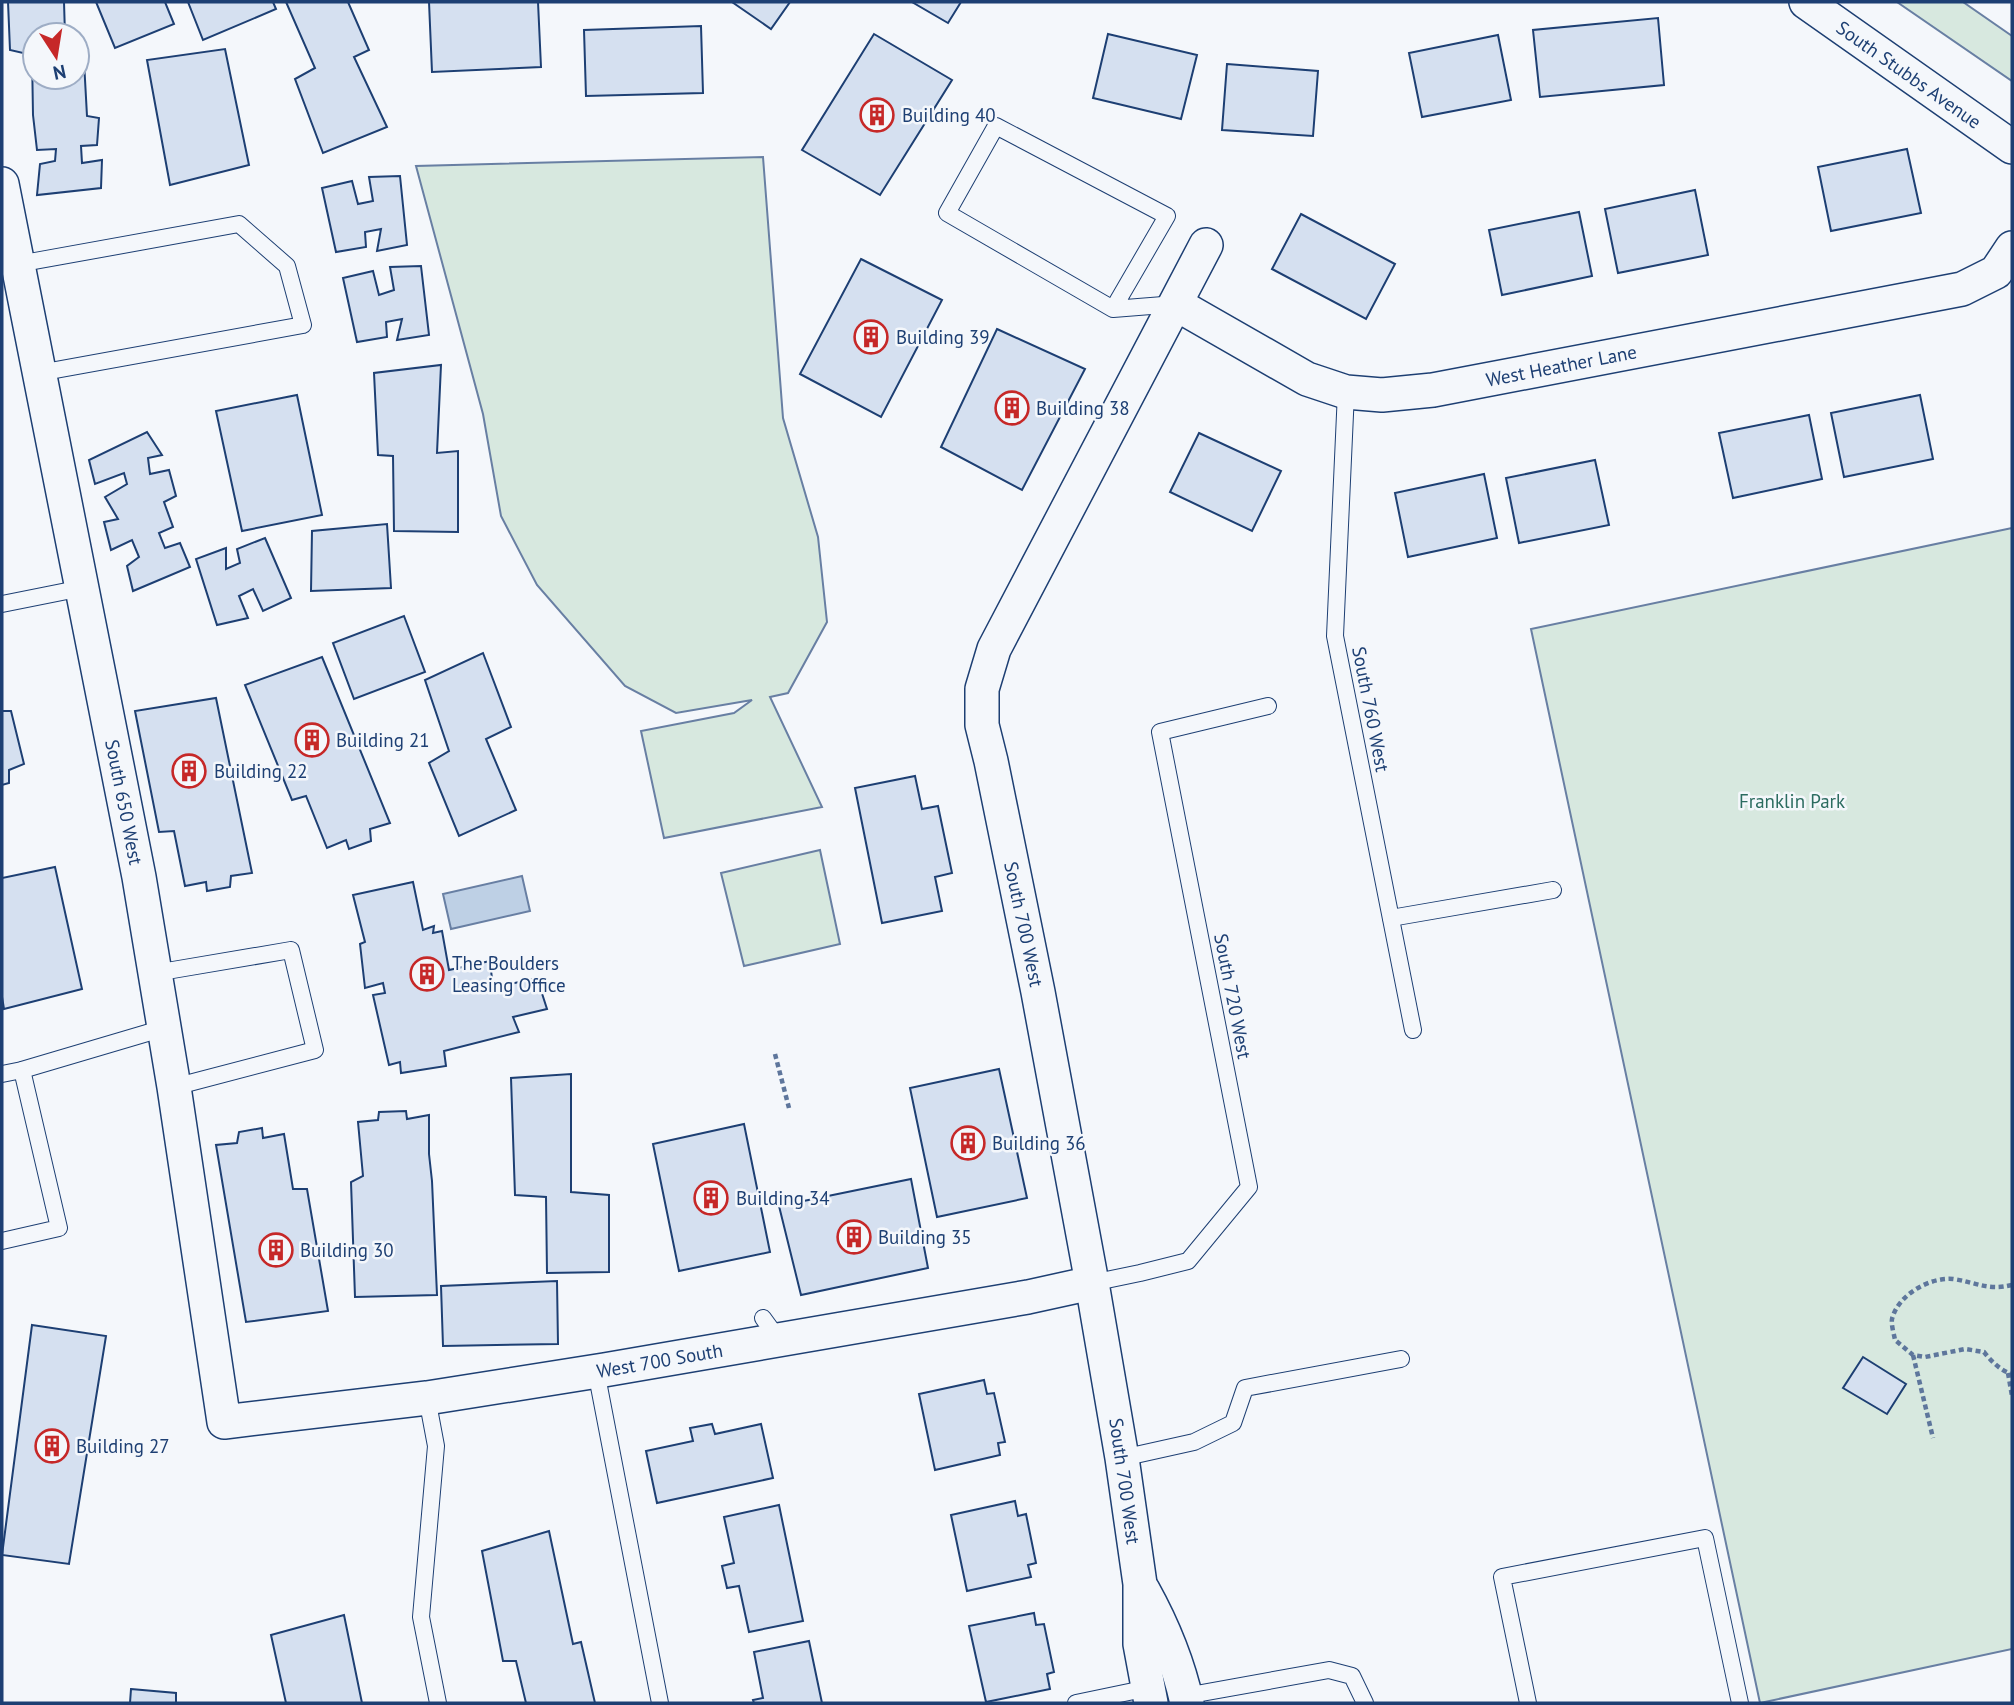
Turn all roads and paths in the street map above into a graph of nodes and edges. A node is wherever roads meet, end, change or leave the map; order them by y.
1 (1805, 2) edge
2 (2012, 147) edge
3 (2, 184) edge
4 (1206, 245) dead end
5 (11, 248) edge
6 (2012, 248) edge
7 (1176, 304) junction
8 (1113, 309) junction
9 (39, 373) junction
10 (1346, 392) junction
11 (82, 588) junction
12 (2, 604) edge
13 (1268, 706) dead end
14 (1553, 890) dead end
15 (1391, 918) junction
16 (155, 973) junction
17 (164, 1028) junction
18 (1413, 1030) dead end
19 (775, 1054) dead end
20 (22, 1070) junction
21 (2, 1074) edge
22 (174, 1087) junction
23 (789, 1108) dead end
24 (2, 1241) edge
25 (1092, 1283) junction
26 (2012, 1285) edge
27 (1913, 1356) junction
28 (1401, 1359) dead end
29 (596, 1371) junction
30 (2010, 1374) edge
31 (2012, 1396) edge
32 (427, 1398) junction
33 (224, 1422) joint
34 (1933, 1438) dead end
35 (1122, 1458) junction
36 (1140, 1584) junction
37 (1149, 1696) edge
38 (1186, 1700) edge
39 (438, 1703) edge
40 (660, 1703) edge
41 (1076, 1703) edge
42 (1365, 1703) edge
43 (1528, 1703) edge
44 (1740, 1703) edge

1 - 2 street, South Stubbs Avenue
3 - 5 street, South 650 West
4 - 7 street
5 - 9 street, South 650 West
5 - 9 lane
6 - 10 street, West Heather Lane
7 - 8 lane
7 - 10 street, West Heather Lane
7 - 25 street, South 700 West
8 - 8 lane
9 - 11 street, South 650 West
10 - 15 lane, South 760 West
11 - 12 lane
11 - 16 street, South 650 West
13 - 25 lane, South 720 West
14 - 15 lane
15 - 18 lane, South 760 West
16 - 17 street, South 650 West
16 - 22 lane
17 - 20 lane
17 - 22 street, South 650 West
19 - 23 path
20 - 21 lane
20 - 24 lane
22 - 33 street, South 650 West
25 - 29 street, West 700 South
25 - 35 street, South 700 West
26 - 27 path
27 - 30 path
27 - 34 path
28 - 35 lane
29 - 32 street, West 700 South
29 - 40 lane
30 - 31 path
32 - 33 street, West 700 South
32 - 39 lane
35 - 36 street, South 700 West
36 - 37 street, South 700 West
36 - 38 street, South 700 West
37 - 41 lane
38 - 42 lane
43 - 44 lane

